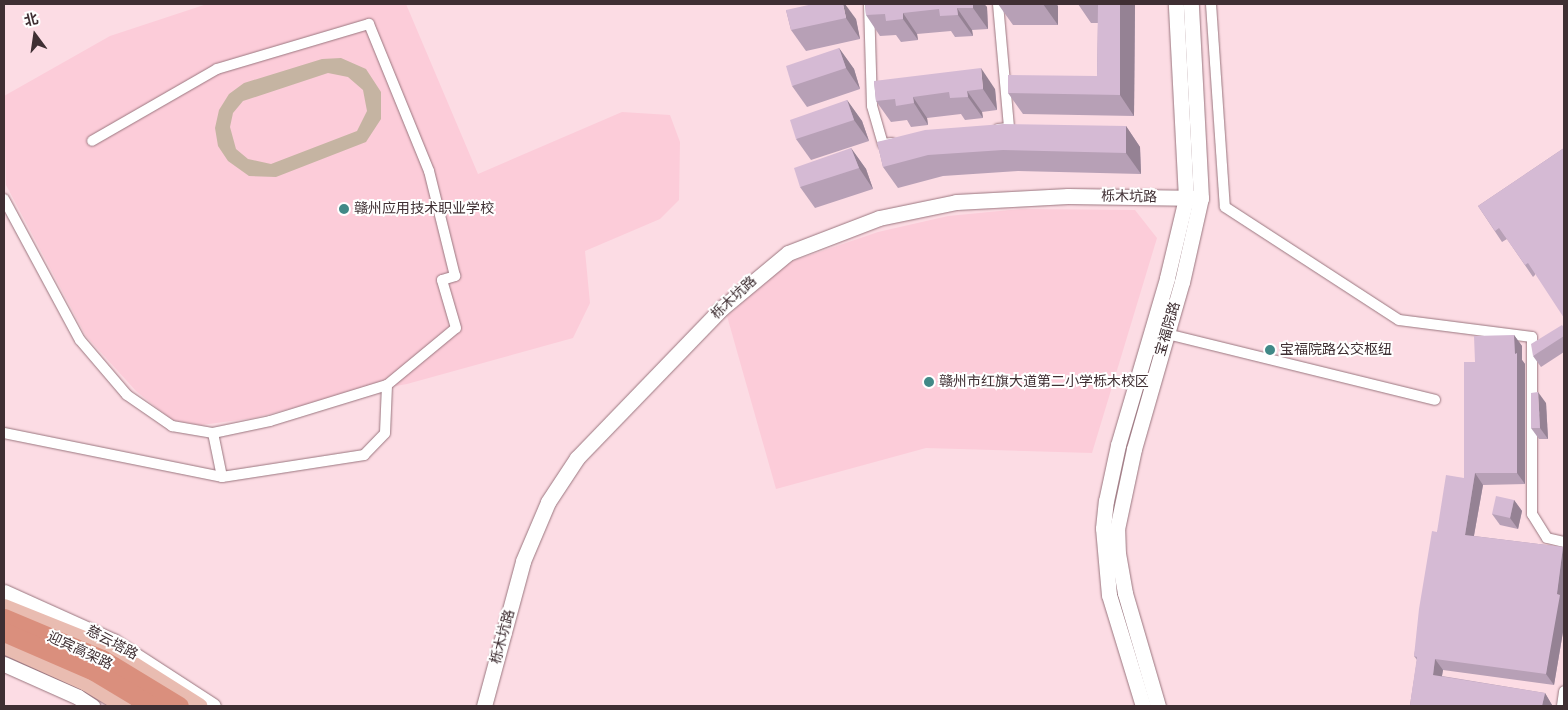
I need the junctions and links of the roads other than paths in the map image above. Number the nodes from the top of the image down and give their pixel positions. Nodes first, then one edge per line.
1 (869, 4) edge
2 (998, 4) edge
3 (1176, 4) edge
4 (1191, 4) edge
5 (1211, 4) edge
6 (989, 130) edge
7 (92, 141) dead end
8 (902, 141) edge
9 (1194, 198) junction
10 (4, 199) edge
11 (1160, 332) junction
12 (388, 385) junction
13 (1435, 400) dead end
14 (4, 433) edge
15 (212, 433) junction
16 (222, 477) junction
17 (1564, 542) edge
18 (4, 592) edge
19 (4, 607) edge
20 (4, 618) edge
21 (4, 632) edge
22 (4, 646) edge
23 (4, 664) edge
24 (1564, 691) edge
25 (92, 706) edge
26 (124, 706) edge
27 (152, 706) edge
28 (180, 706) edge
29 (199, 706) edge
30 (214, 706) edge
31 (484, 706) edge
32 (1143, 706) edge
33 (1158, 706) edge
34 (1562, 706) edge

1 - 8 street
2 - 6 street
3 - 9 main road, 宝福院路
4 - 9 main road, 宝福院路
5 - 17 street
7 - 12 street
9 - 11 main road, 宝福院路
9 - 31 main road, 栎木坑路
10 - 15 street
11 - 13 street
11 - 32 main road, 宝福院路
11 - 33 main road, 宝福院路
12 - 15 street
12 - 16 street
14 - 16 street
15 - 16 street
18 - 30 main road, 慈云塔路
19 - 29 main road, 慈云塔路
20 - 28 highway, 迎宾高架路
21 - 27 highway, 迎宾高架路
22 - 26 main road
23 - 25 main road
24 - 34 street

